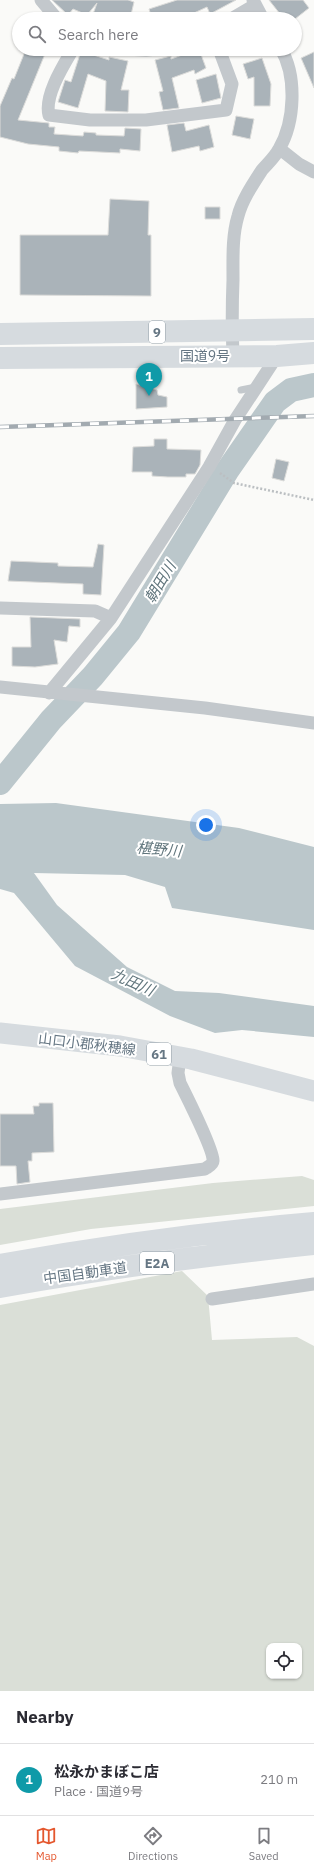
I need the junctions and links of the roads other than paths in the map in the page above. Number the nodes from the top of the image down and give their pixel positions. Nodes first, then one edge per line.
1 (41, 0) edge
2 (254, 2) edge
3 (51, 12) edge
4 (240, 12) edge
5 (260, 12) edge
6 (69, 56) edge
7 (222, 56) edge
8 (285, 56) edge
9 (280, 149) junction
10 (314, 172) edge
11 (314, 329) edge
12 (232, 330) junction
13 (0, 334) edge
14 (314, 353) edge
15 (233, 356) junction
16 (277, 356) junction
17 (0, 358) edge
18 (258, 386) junction
19 (241, 390) dead end
20 (0, 608) edge
21 (111, 618) junction
22 (0, 688) edge
23 (54, 693) junction
24 (314, 723) edge
25 (0, 1033) edge
26 (180, 1058) junction
27 (314, 1091) edge
28 (0, 1194) edge
29 (314, 1223) edge
30 (314, 1244) edge
31 (0, 1265) edge
32 (314, 1284) edge
33 (0, 1287) edge
34 (212, 1299) dead end

1 - 3 street
2 - 4 street
2 - 5 street
6 - 7 street
8 - 9 street
9 - 10 street
9 - 12 street
11 - 12 highway, 国道9号 / 9
12 - 13 highway, 国道9号 / 9
12 - 15 street
14 - 16 highway, 国道9号 / 9
15 - 16 highway, 国道9号 / 9
15 - 17 highway, 国道9号 / 9
16 - 18 street
18 - 19 lane
18 - 21 street
20 - 21 street
21 - 23 street
22 - 23 street
23 - 24 street
25 - 26 main road, 山口小郡秋穂線 / 61
26 - 27 main road, 山口小郡秋穂線 / 61
26 - 28 street
29 - 31 highway, 中国自動車道 / E2A
30 - 33 highway, 中国自動車道 / E2A
32 - 34 street

